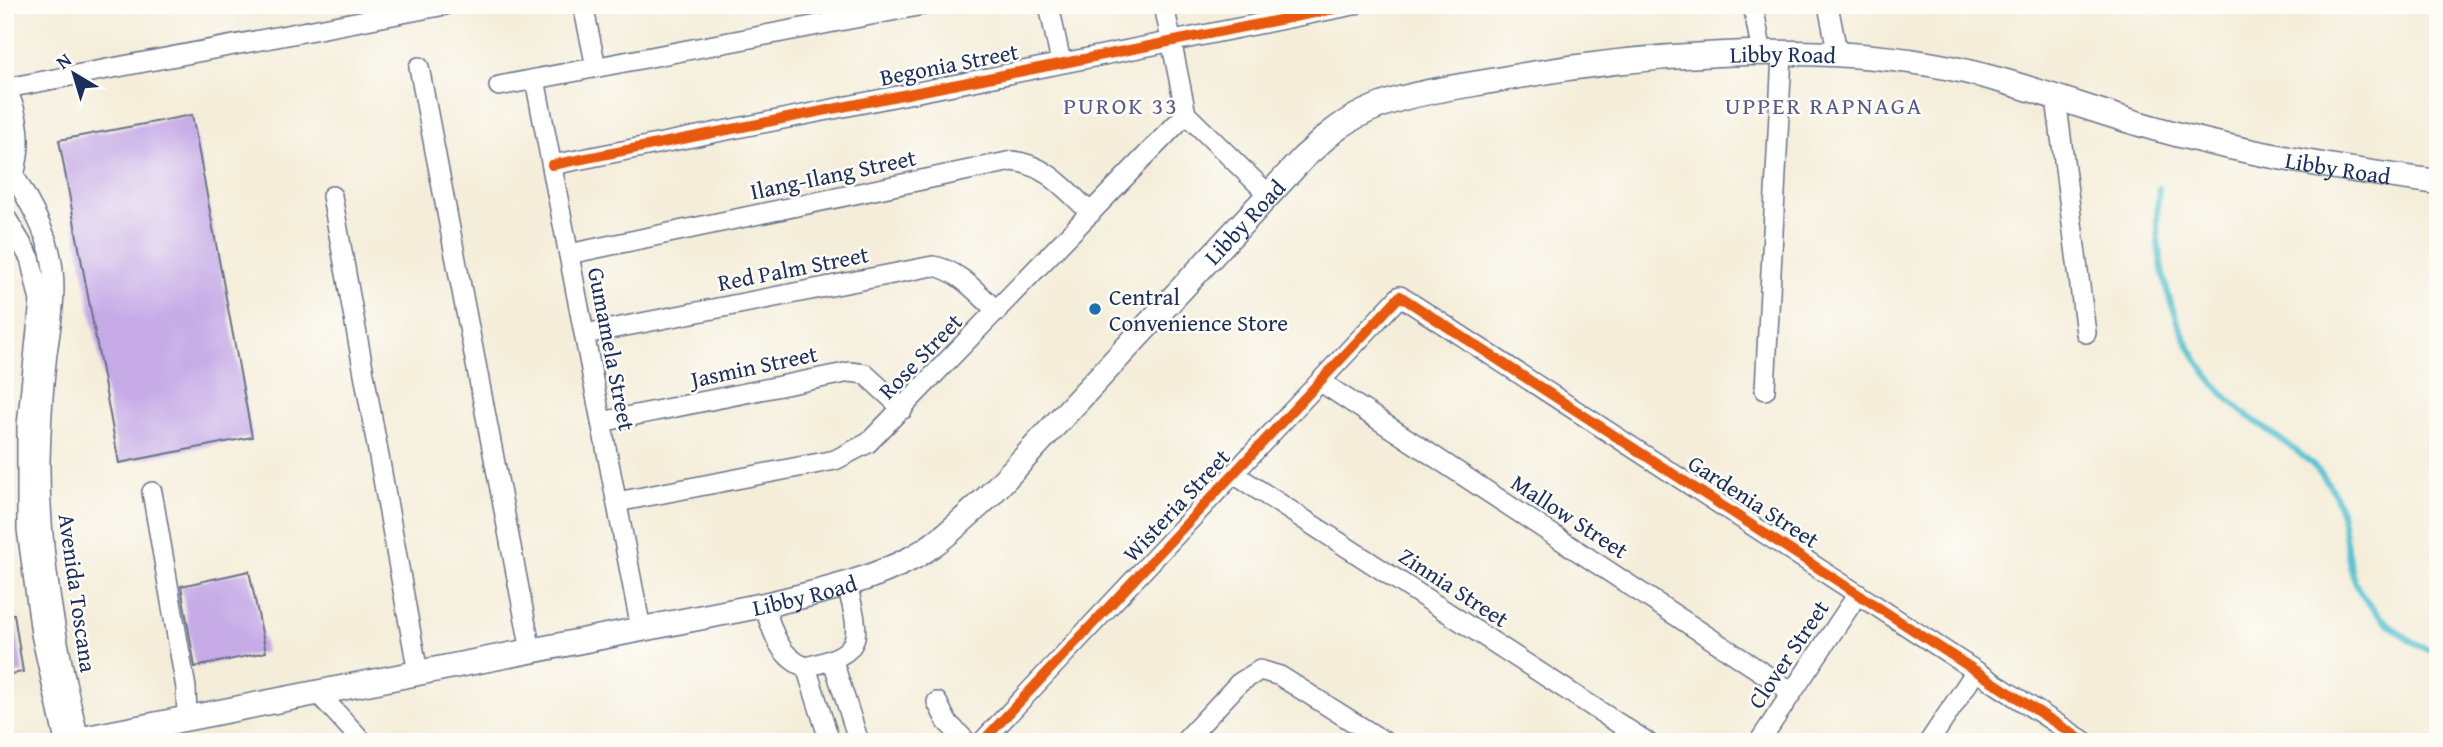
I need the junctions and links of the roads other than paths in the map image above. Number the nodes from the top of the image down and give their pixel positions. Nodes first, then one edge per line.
1 (445, 5) edge
2 (583, 5) edge
3 (923, 5) edge
4 (1049, 5) edge
5 (1164, 5) edge
6 (1354, 5) edge
7 (1753, 5) edge
8 (1828, 5) edge
9 (1275, 13) edge
10 (1171, 42) junction
11 (1772, 55) junction
12 (1838, 56) junction
13 (1061, 63) junction
14 (419, 67) dead end
15 (596, 67) junction
16 (535, 79) junction
17 (499, 86) dead end
18 (6, 87) edge
19 (2056, 98) junction
20 (1186, 114) junction
21 (552, 165) junction
22 (9, 177) edge
23 (2438, 182) edge
24 (1269, 195) junction
25 (332, 196) dead end
26 (1091, 213) junction
27 (5, 216) edge
28 (44, 236) junction
29 (24, 246) junction
30 (569, 254) junction
31 (1400, 296) joint
32 (997, 311) junction
33 (2086, 333) dead end
34 (585, 334) junction
35 (41, 353) junction
36 (1321, 382) junction
37 (1765, 390) dead end
38 (903, 409) junction
39 (601, 422) junction
40 (1234, 474) junction
41 (152, 492) dead end
42 (617, 502) junction
43 (847, 585) junction
44 (1858, 594) junction
45 (764, 605) junction
46 (641, 629) junction
47 (531, 651) junction
48 (833, 660) junction
49 (806, 667) junction
50 (1976, 671) junction
51 (418, 673) junction
52 (1792, 692) junction
53 (318, 693) junction
54 (937, 702) dead end
55 (172, 728) edge
56 (70, 741) edge
57 (363, 742) edge
58 (830, 742) edge
59 (859, 742) edge
60 (967, 742) edge
61 (982, 742) edge
62 (1184, 742) edge
63 (1385, 742) edge
64 (1647, 742) edge
65 (1759, 742) edge
66 (1929, 742) edge
67 (2085, 742) edge

1 - 18 street
2 - 15 street
3 - 15 street
4 - 13 street
5 - 10 street
6 - 9 street, Begonia Street
7 - 11 street
8 - 12 street
9 - 10 street, Begonia Street
10 - 13 street, Begonia Street
10 - 20 street
11 - 12 main road, Libby Road
11 - 24 main road, Libby Road
11 - 37 street
12 - 19 main road, Libby Road
13 - 21 street, Begonia Street
14 - 47 street
15 - 16 street
16 - 17 street
16 - 21 street, Gumamela Street
18 - 22 street, Avenida Toscana
19 - 23 main road, Libby Road
19 - 33 street
20 - 24 street
20 - 26 street, Rose Street
21 - 30 street, Gumamela Street
22 - 28 street, Avenida Toscana
24 - 43 main road, Libby Road
25 - 51 street
26 - 30 street, Ilang-Ilang Street
26 - 32 street, Rose Street
27 - 29 street, Avenida Toscana
28 - 29 street
28 - 35 street, Avenida Toscana
29 - 35 street, Avenida Toscana
30 - 34 street, Gumamela Street
31 - 36 street, Wisteria Street
31 - 44 street, Gardenia Street
32 - 34 street, Red Palm Street
32 - 38 street, Rose Street
34 - 39 street, Gumamela Street
35 - 56 street, Avenida Toscana
36 - 40 street, Wisteria Street
36 - 52 street, Mallow Street
38 - 39 street, Jasmin Street
38 - 42 street, Rose Street
39 - 42 street, Gumamela Street
40 - 61 street, Wisteria Street
40 - 64 street, Zinnia Street
41 - 55 street
42 - 46 street, Gumamela Street
43 - 45 main road, Libby Road
43 - 48 street
44 - 50 street, Gardenia Street
44 - 52 street, Clover Street
45 - 46 main road, Libby Road
45 - 49 street
46 - 47 main road, Libby Road
47 - 51 main road, Libby Road
48 - 49 street
48 - 59 street
49 - 58 street
50 - 66 street
50 - 67 street, Gardenia Street
51 - 53 main road, Libby Road
52 - 65 street, Clover Street
53 - 55 main road, Libby Road
53 - 57 street
54 - 60 street
55 - 56 main road, Libby Road
62 - 63 street

